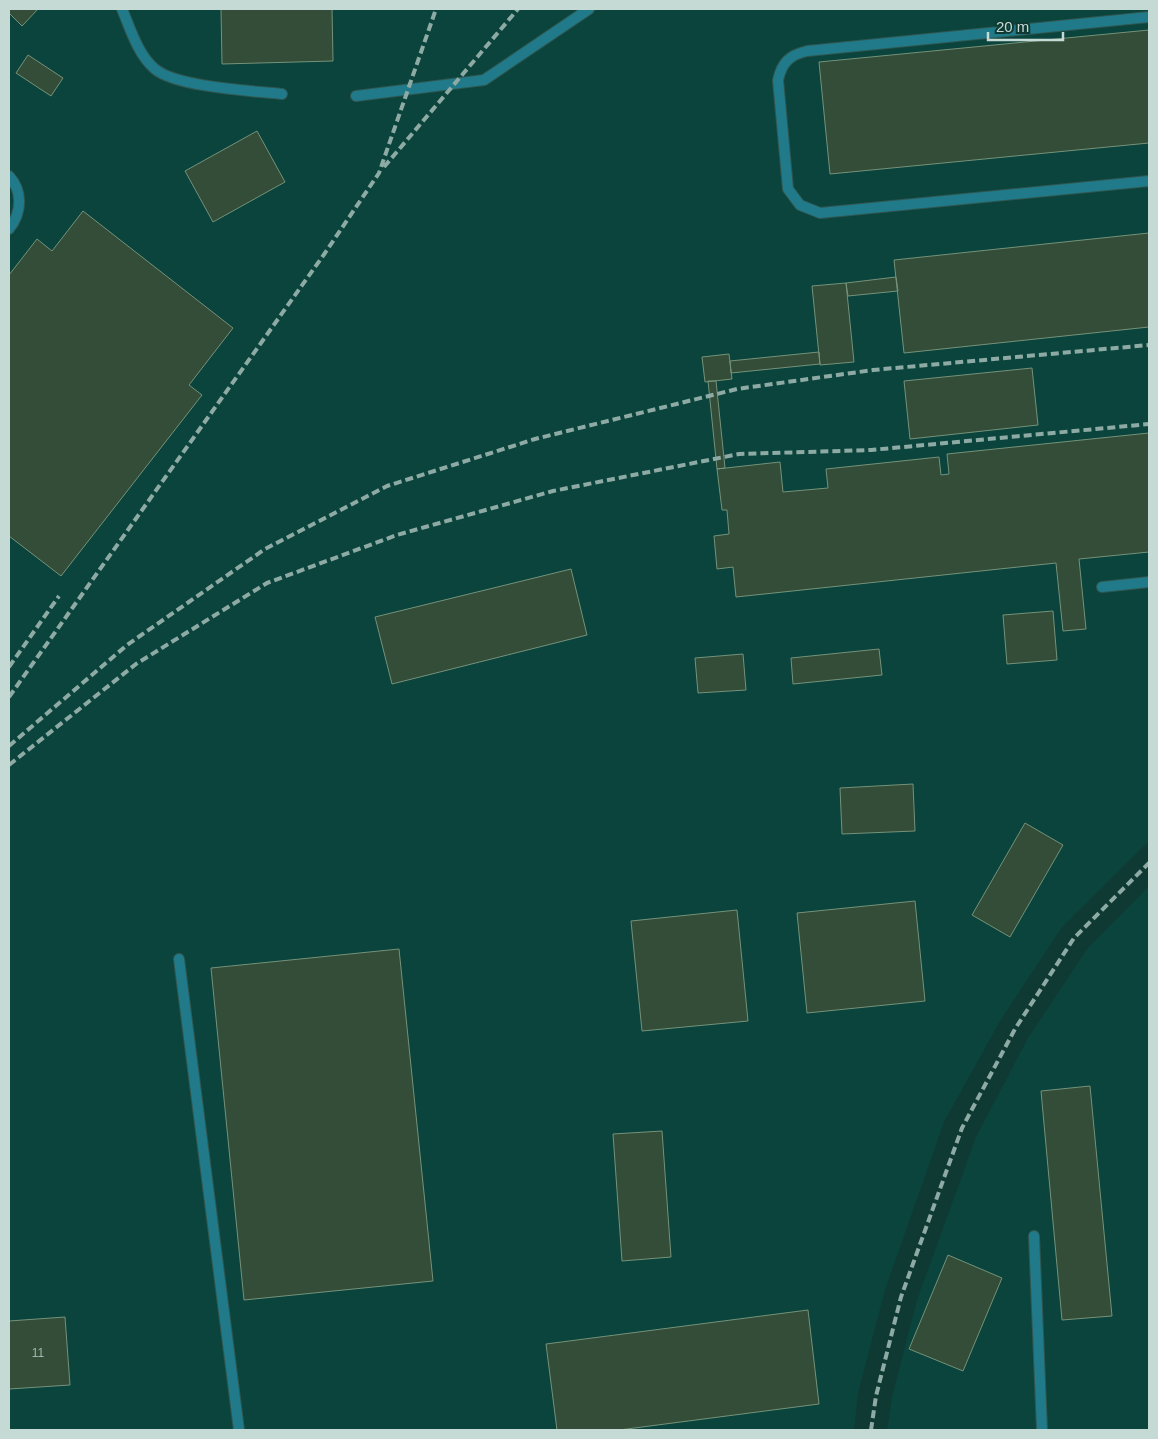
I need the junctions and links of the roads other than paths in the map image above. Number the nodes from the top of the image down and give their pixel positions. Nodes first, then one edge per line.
1 (122, 9) edge
2 (589, 9) edge
3 (1149, 18) edge
4 (282, 94) dead end
5 (356, 96) dead end
6 (9, 176) edge
7 (1149, 181) edge
8 (9, 229) edge
9 (1149, 582) edge
10 (1102, 587) dead end
11 (179, 959) dead end
12 (1034, 1236) dead end
13 (239, 1430) edge
14 (1042, 1430) edge

1 - 4 lane
2 - 5 lane
3 - 7 lane
6 - 8 lane
9 - 10 lane
11 - 13 lane
12 - 14 lane

